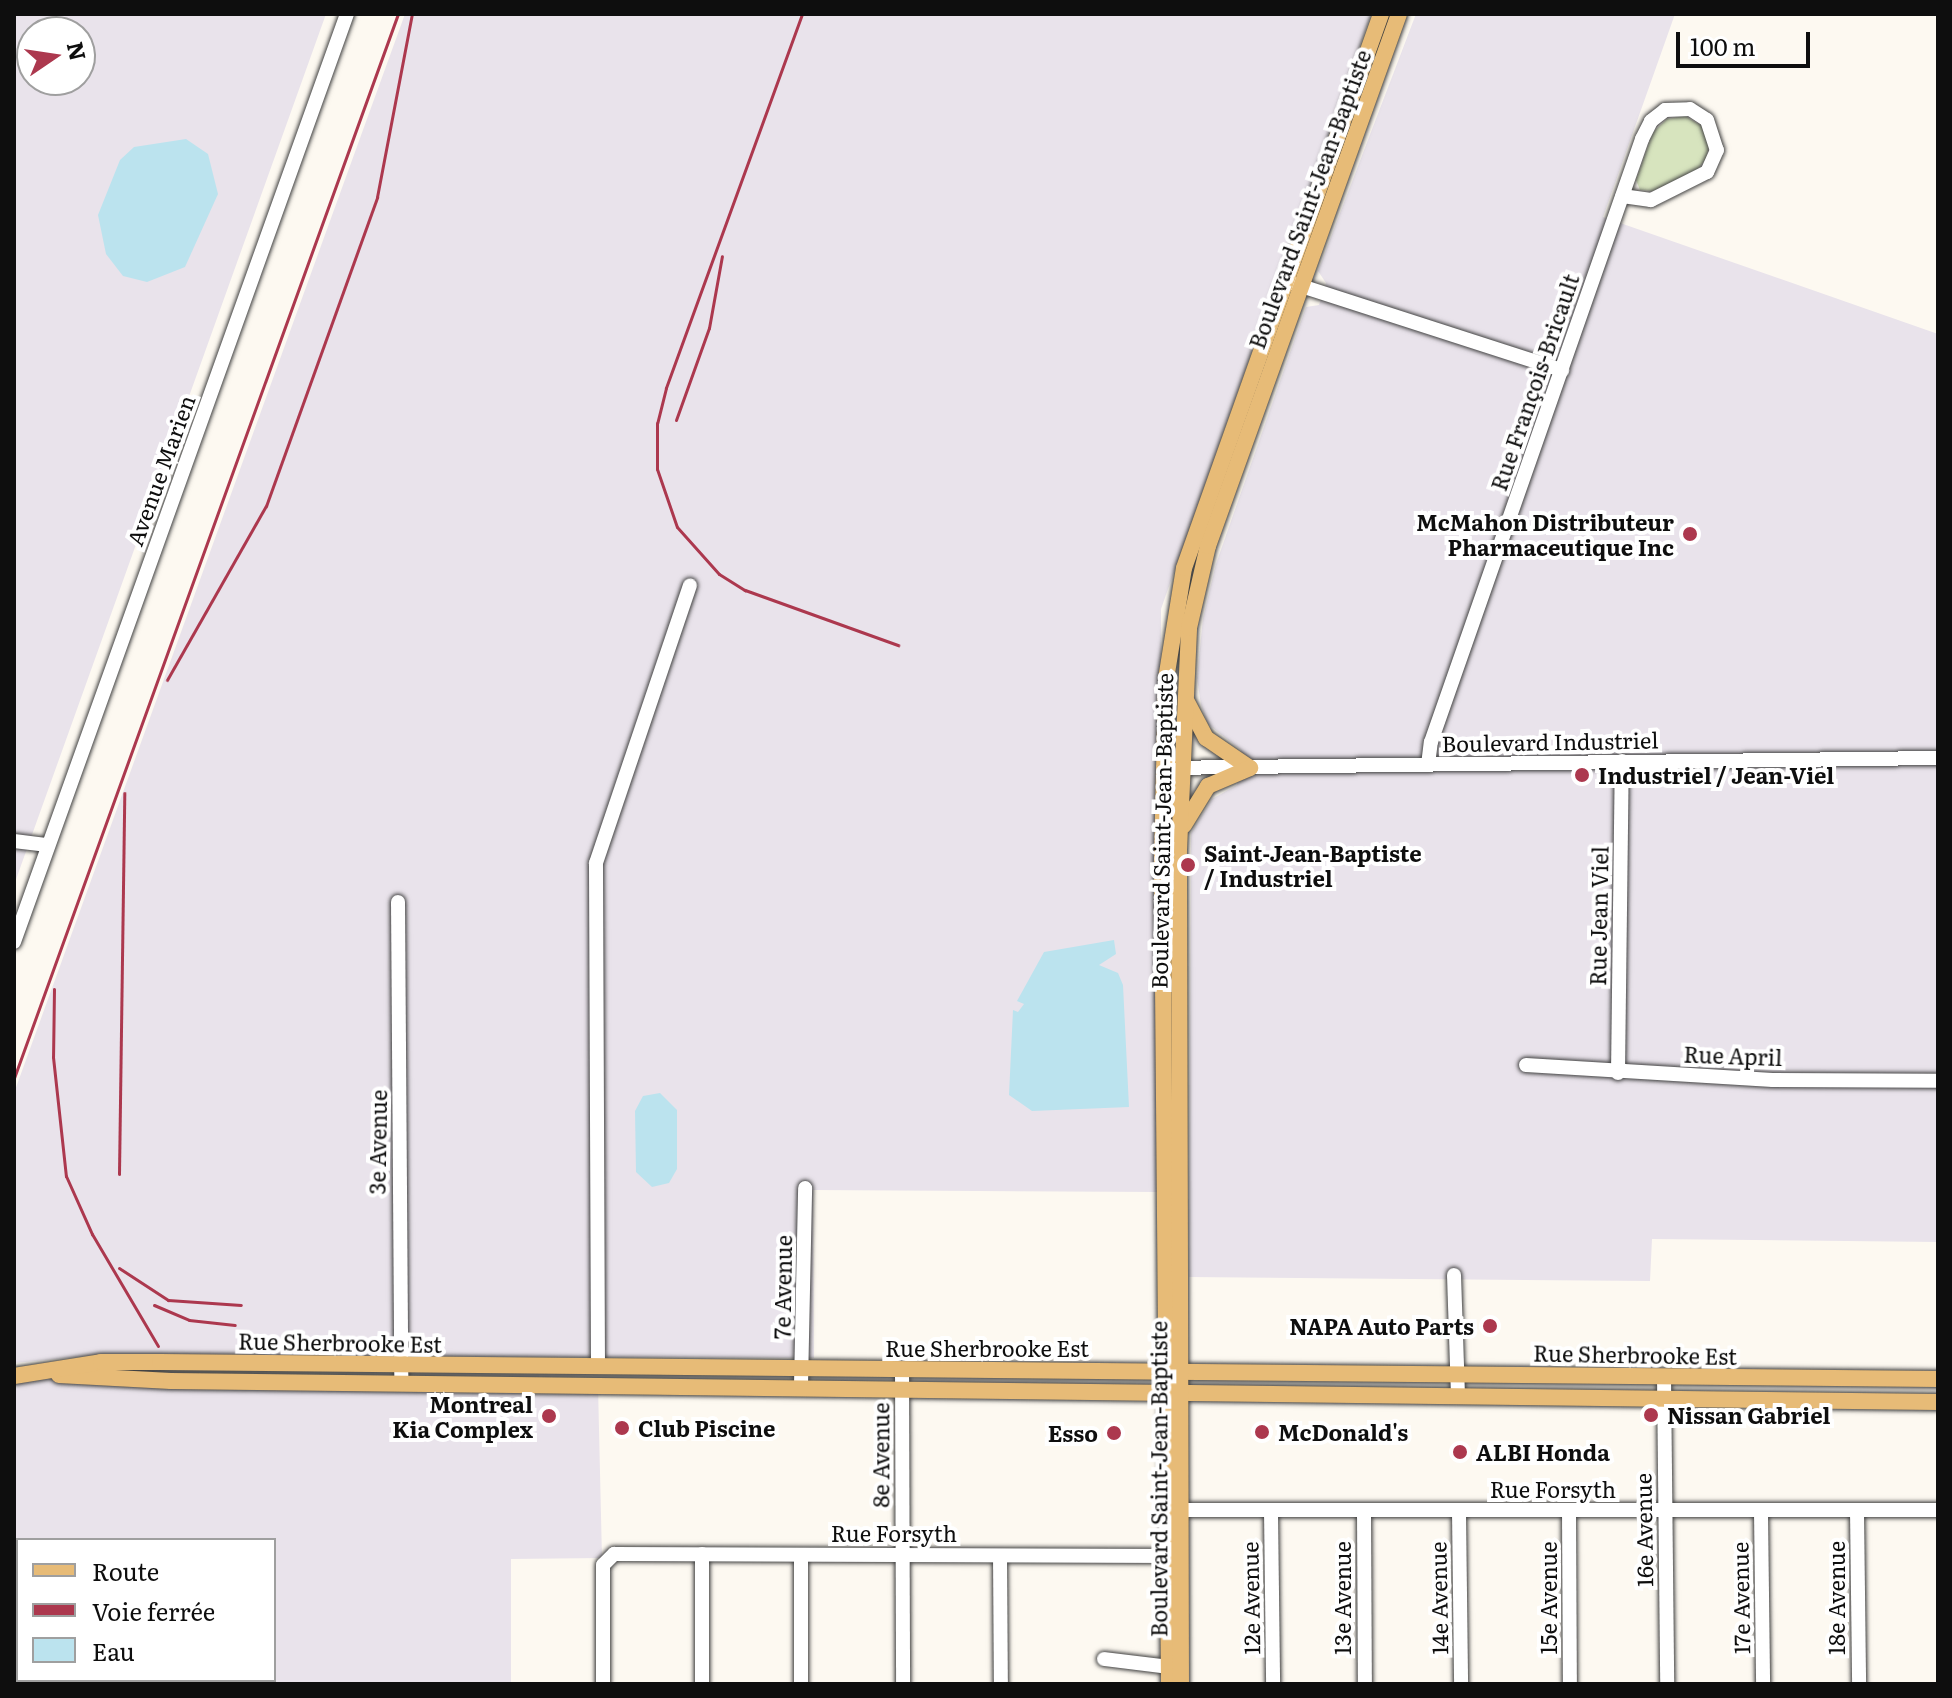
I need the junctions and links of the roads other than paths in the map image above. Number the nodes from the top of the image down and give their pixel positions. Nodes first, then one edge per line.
1 (347, 14) edge
2 (1381, 14) edge
3 (1399, 14) edge
4 (1622, 196) junction
5 (1294, 284) junction
6 (1562, 370) junction
7 (690, 585) dead end
8 (1185, 682) junction
9 (1938, 758) edge
10 (1622, 761) junction
11 (1428, 765) junction
12 (1163, 768) junction
13 (1250, 768) junction
14 (1181, 769) junction
15 (14, 841) edge
16 (48, 845) junction
17 (1179, 850) junction
18 (398, 902) dead end
19 (14, 942) edge
20 (1172, 976) junction
21 (1526, 1065) dead end
22 (1618, 1073) junction
23 (1938, 1081) edge
24 (805, 1188) dead end
25 (1454, 1275) dead end
26 (598, 1367) junction
27 (703, 1368) junction
28 (744, 1368) junction
29 (902, 1369) junction
30 (1023, 1369) junction
31 (1172, 1371) junction
32 (1354, 1373) junction
33 (401, 1374) junction
34 (1457, 1374) junction
35 (1537, 1375) junction
36 (14, 1376) edge
37 (1598, 1376) junction
38 (1664, 1376) junction
39 (802, 1377) junction
40 (1911, 1379) junction
41 (1938, 1379) edge
42 (598, 1386) junction
43 (703, 1386) junction
44 (746, 1386) junction
45 (902, 1387) junction
46 (1021, 1390) junction
47 (1354, 1392) junction
48 (1172, 1393) junction
49 (1458, 1394) junction
50 (1537, 1394) junction
51 (1597, 1396) junction
52 (1664, 1399) junction
53 (1911, 1402) junction
54 (1938, 1402) edge
55 (1174, 1510) junction
56 (1938, 1510) edge
57 (1271, 1511) junction
58 (1569, 1511) junction
59 (1665, 1511) junction
60 (1857, 1511) junction
61 (1364, 1512) junction
62 (1459, 1512) junction
63 (1761, 1512) junction
64 (702, 1554) junction
65 (801, 1555) junction
66 (903, 1556) junction
67 (1000, 1556) junction
68 (1174, 1556) junction
69 (1104, 1659) dead end
70 (1175, 1676) edge
71 (603, 1684) edge
72 (702, 1684) edge
73 (801, 1684) edge
74 (903, 1684) edge
75 (1001, 1684) edge
76 (1273, 1684) edge
77 (1365, 1684) edge
78 (1461, 1684) edge
79 (1570, 1684) edge
80 (1667, 1684) edge
81 (1763, 1684) edge
82 (1859, 1684) edge

1 - 16 street, Avenue Marien
2 - 5 main road, Boulevard Saint-Jean-Baptiste
3 - 5 main road, Boulevard Saint-Jean-Baptiste
4 - 4 street, Rue François-Bricault
4 - 6 street, Rue François-Bricault
5 - 6 street
5 - 8 main road, Boulevard Saint-Jean-Baptiste
5 - 12 main road, Boulevard Saint-Jean-Baptiste
6 - 11 street, Rue François-Bricault
7 - 26 street
8 - 13 main road
8 - 14 main road, Boulevard Saint-Jean-Baptiste
9 - 10 street, Boulevard Industriel
10 - 11 street, Boulevard Industriel
10 - 22 street, Rue Jean Viel
11 - 13 street, Boulevard Industriel
12 - 14 street, Boulevard Industriel
12 - 20 main road, Boulevard Saint-Jean-Baptiste
13 - 14 street, Boulevard Industriel
13 - 17 main road
14 - 17 main road, Boulevard Saint-Jean-Baptiste
15 - 16 street
16 - 19 street, Avenue Marien
17 - 20 main road, Boulevard Saint-Jean-Baptiste
18 - 33 street, 3e Avenue
20 - 31 main road, Boulevard Saint-Jean-Baptiste
21 - 22 street, Rue April
22 - 23 street, Rue April
24 - 39 street, 7e Avenue
25 - 34 street
26 - 27 main road, Rue Sherbrooke Est
26 - 33 main road, Rue Sherbrooke Est
26 - 42 main road
27 - 28 main road, Rue Sherbrooke Est
27 - 43 main road
28 - 39 main road, Rue Sherbrooke Est
28 - 44 main road
29 - 30 main road, Rue Sherbrooke Est
29 - 39 main road, Rue Sherbrooke Est
29 - 45 street, 8e Avenue
30 - 31 main road, Rue Sherbrooke Est
30 - 46 main road
31 - 32 main road, Rue Sherbrooke Est
31 - 48 main road, Boulevard Saint-Jean-Baptiste
32 - 34 main road, Rue Sherbrooke Est
32 - 47 main road
33 - 36 main road, Rue Sherbrooke Est
33 - 42 main road, Rue Sherbrooke Est
34 - 35 main road, Rue Sherbrooke Est
34 - 49 street
35 - 37 main road, Rue Sherbrooke Est
35 - 50 main road
37 - 38 main road, Rue Sherbrooke Est
37 - 51 main road
38 - 40 main road, Rue Sherbrooke Est
38 - 52 street, 16e Avenue
39 - 44 main road, Rue Sherbrooke Est
39 - 45 main road, Rue Sherbrooke Est
40 - 41 main road, Rue Sherbrooke Est
40 - 53 main road
42 - 43 main road, Rue Sherbrooke Est
43 - 44 main road, Rue Sherbrooke Est
45 - 46 main road, Rue Sherbrooke Est
45 - 66 street, 8e Avenue
46 - 48 main road, Rue Sherbrooke Est
47 - 48 main road, Rue Sherbrooke Est
47 - 49 main road, Rue Sherbrooke Est
48 - 55 main road, Boulevard Saint-Jean-Baptiste
49 - 50 main road, Rue Sherbrooke Est
50 - 51 main road, Rue Sherbrooke Est
51 - 52 main road, Rue Sherbrooke Est
52 - 53 main road, Rue Sherbrooke Est
52 - 59 street, 16e Avenue
53 - 54 main road, Rue Sherbrooke Est
55 - 57 street, Rue Forsyth
55 - 68 main road, Boulevard Saint-Jean-Baptiste
56 - 60 street, Rue Forsyth
57 - 61 street, Rue Forsyth
57 - 76 street, 12e Avenue
58 - 59 street, Rue Forsyth
58 - 62 street, Rue Forsyth
58 - 79 street, 15e Avenue
59 - 63 street, Rue Forsyth
59 - 80 street, 16e Avenue
60 - 63 street, Rue Forsyth
60 - 82 street, 18e Avenue
61 - 62 street, Rue Forsyth
61 - 77 street, 13e Avenue
62 - 78 street, 14e Avenue
63 - 81 street, 17e Avenue
64 - 65 street, Rue Forsyth
64 - 71 street, Rue Forsyth
64 - 72 street
65 - 66 street, Rue Forsyth
65 - 73 street
66 - 67 street, Rue Forsyth
66 - 74 street, 8e Avenue
67 - 68 street, Rue Forsyth
67 - 75 street
68 - 70 main road, Boulevard Saint-Jean-Baptiste
69 - 70 street

